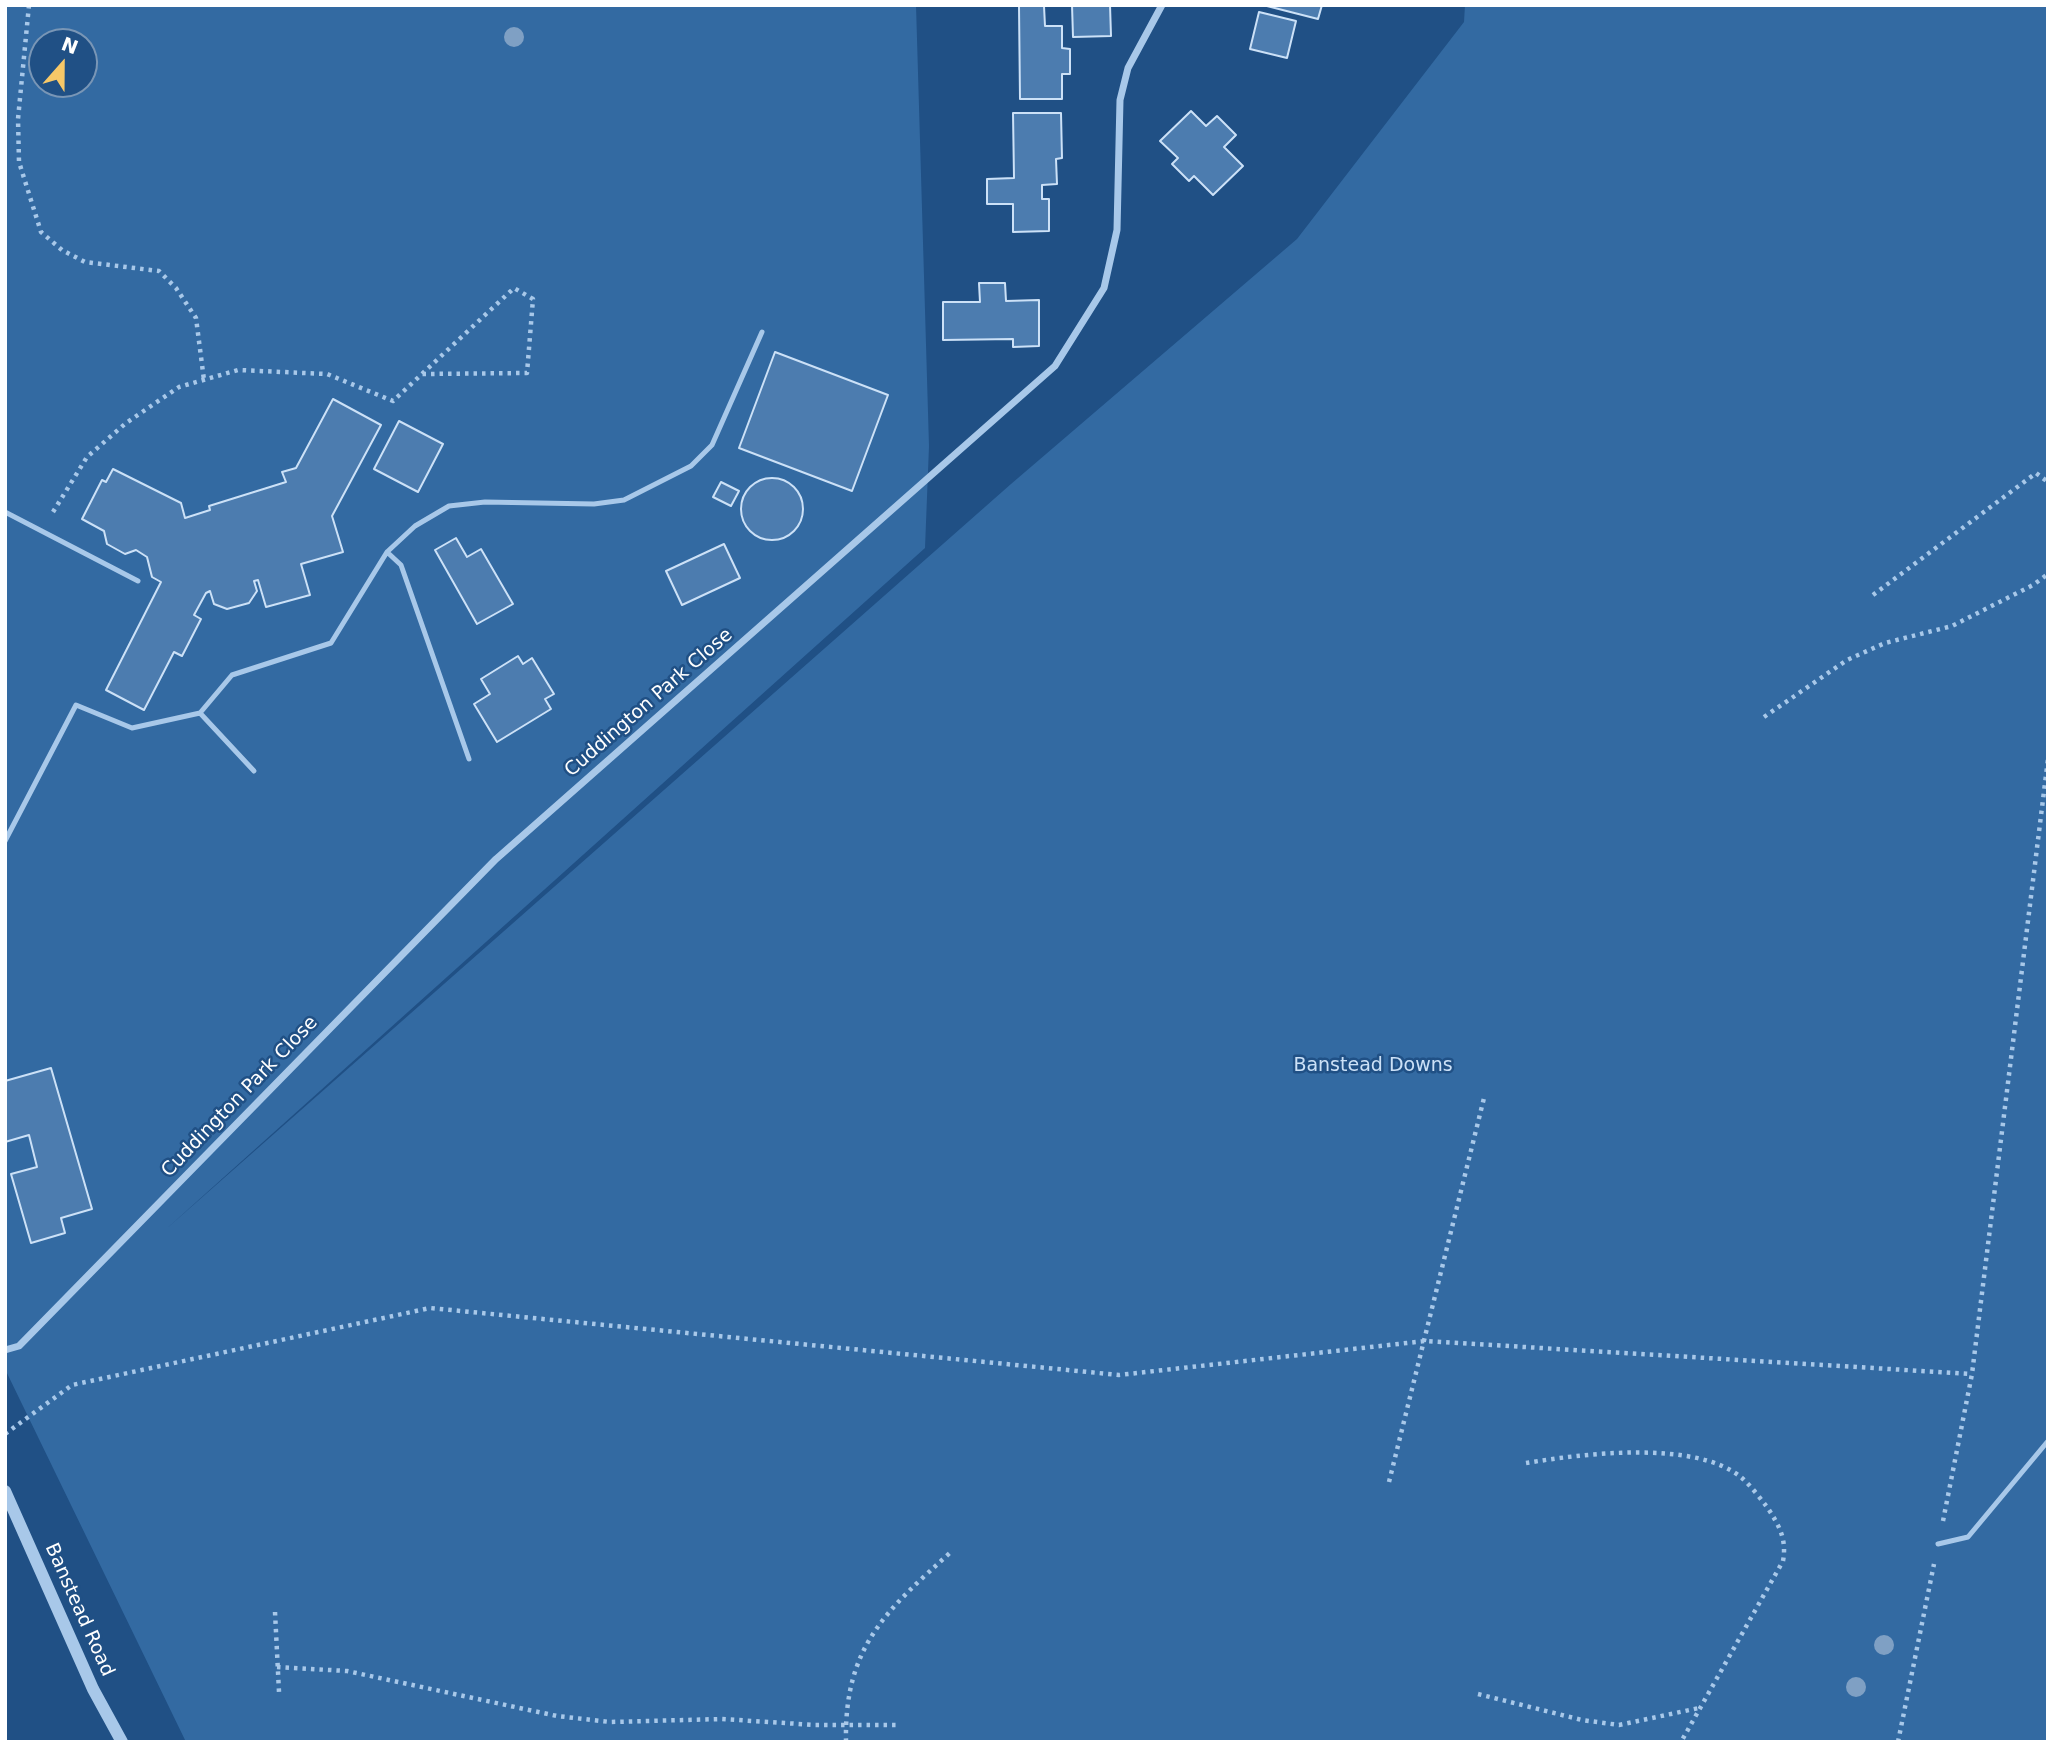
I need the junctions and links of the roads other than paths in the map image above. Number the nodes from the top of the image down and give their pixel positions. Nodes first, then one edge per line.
1 (1162, 5) edge
2 (762, 332) dead end
3 (5, 512) edge
4 (387, 552) junction
5 (138, 581) dead end
6 (200, 713) junction
7 (468, 759) dead end
8 (254, 771) dead end
9 (5, 841) edge
10 (5, 1350) edge
11 (2048, 1441) edge
12 (5, 1491) edge
13 (1938, 1544) dead end
14 (122, 1742) edge

1 - 10 street, Cuddington Park Close
2 - 4 lane
3 - 5 lane
4 - 6 lane
4 - 7 lane
6 - 8 lane
6 - 9 lane
11 - 13 lane
12 - 14 street, Banstead Road

